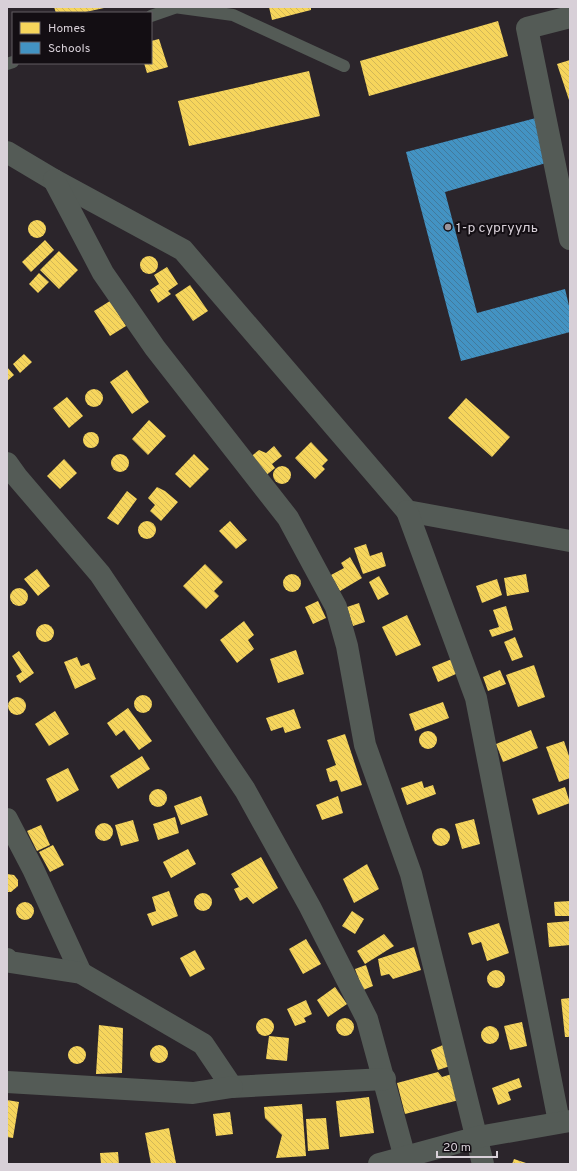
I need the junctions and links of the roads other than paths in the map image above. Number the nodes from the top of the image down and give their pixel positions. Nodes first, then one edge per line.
1 (174, 7) edge
2 (152, 16) edge
3 (570, 17) edge
4 (344, 66) dead end
5 (7, 152) edge
6 (54, 180) junction
7 (570, 238) edge
8 (7, 463) edge
9 (407, 512) junction
10 (570, 541) edge
11 (7, 819) edge
12 (7, 959) edge
13 (80, 972) junction
14 (384, 1079) junction
15 (7, 1082) edge
16 (232, 1087) junction
17 (564, 1122) edge
18 (478, 1136) junction
19 (405, 1158) junction
20 (379, 1164) edge
21 (483, 1164) edge

1 - 2 lane
1 - 4 lane
3 - 7 street
5 - 6 street
6 - 9 street
6 - 18 street
8 - 14 street
9 - 10 street
9 - 17 street
11 - 13 street
12 - 13 street
13 - 16 street
14 - 16 street
14 - 19 street
15 - 16 street
17 - 18 street
18 - 19 street
18 - 21 street
19 - 20 street

